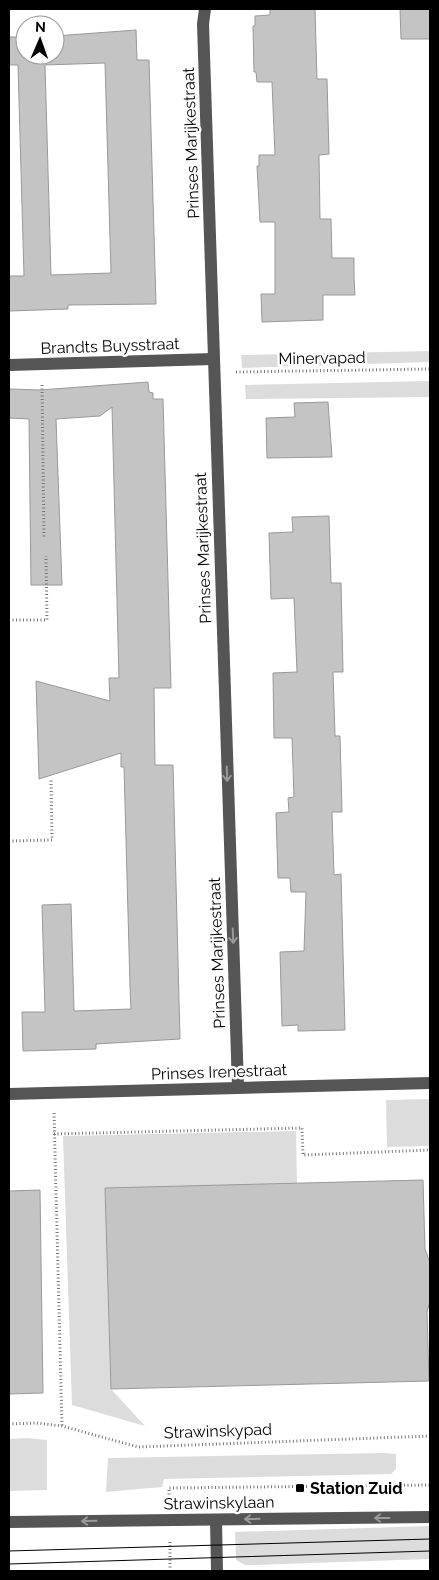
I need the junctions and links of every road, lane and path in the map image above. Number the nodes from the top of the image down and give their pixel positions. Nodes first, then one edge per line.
1 (205, 9) edge
2 (213, 359) junction
3 (9, 365) edge
4 (42, 365) junction
5 (430, 370) edge
6 (214, 372) junction
7 (44, 537) dead end
8 (46, 556) dead end
9 (9, 620) edge
10 (51, 780) dead end
11 (9, 842) edge
12 (430, 1083) edge
13 (238, 1087) junction
14 (53, 1093) junction
15 (9, 1094) edge
16 (54, 1134) junction
17 (430, 1150) edge
18 (9, 1424) edge
19 (62, 1426) junction
20 (430, 1436) edge
21 (430, 1485) edge
22 (169, 1488) dead end
23 (430, 1517) edge
24 (216, 1520) junction
25 (9, 1522) edge
26 (217, 1571) edge

1 - 2 street, Prinses Marijkestraat
2 - 4 street, Brandts Buysstraat
2 - 6 street, Prinses Marijkestraat
3 - 4 street, Brandts Buysstraat
4 - 7 path
5 - 6 path, Minervapad
6 -> 13 street, Prinses Marijkestraat
8 - 9 path
10 - 11 path
12 - 13 street, Prinses Irenestraat
13 - 14 street, Prinses Irenestraat
14 - 15 street, Prinses Irenestraat
14 - 16 path
16 - 17 path
16 - 19 path
18 - 19 path, Strawinskypad
19 - 20 path, Strawinskypad
21 - 22 path
23 -> 24 street, Strawinskylaan
24 -> 25 street, Strawinskylaan
24 - 26 street

